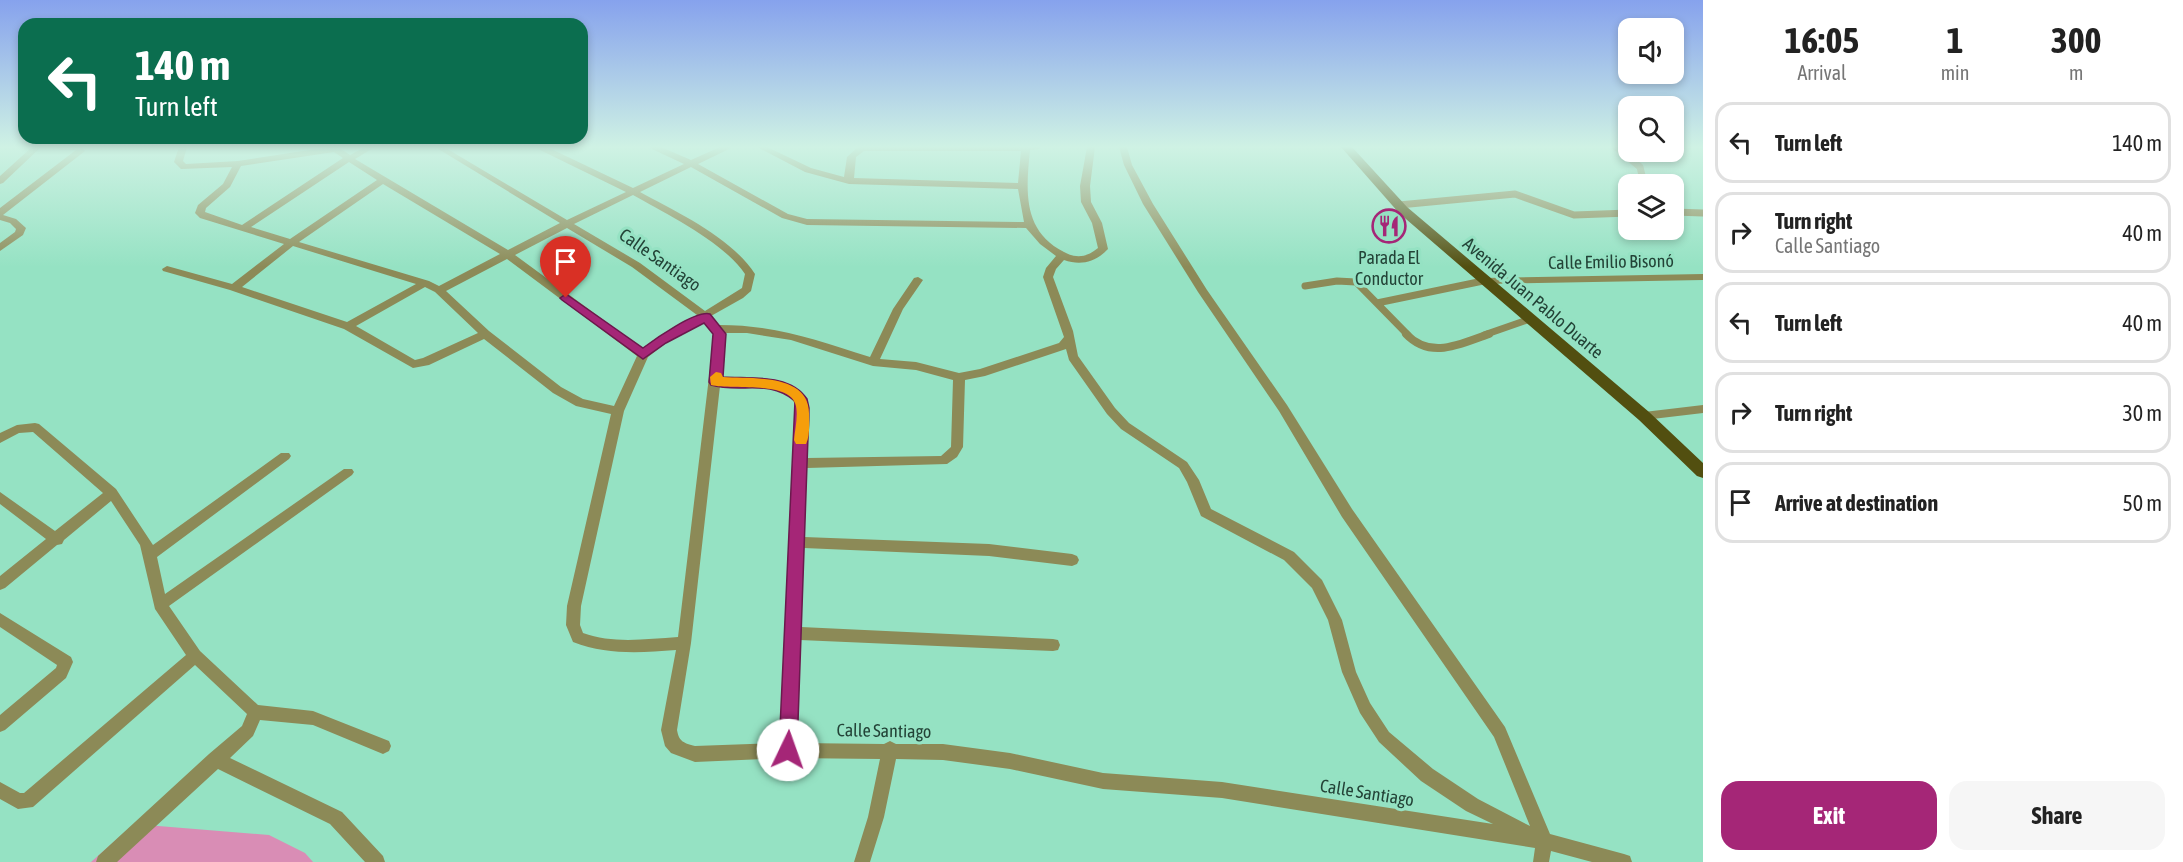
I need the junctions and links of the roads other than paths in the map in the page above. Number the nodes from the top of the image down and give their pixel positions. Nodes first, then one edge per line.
1 (35, 187) edge
2 (224, 187) edge
3 (306, 187) edge
4 (372, 187) edge
5 (398, 187) edge
6 (507, 187) edge
7 (627, 187) edge
8 (643, 187) edge
9 (734, 187) edge
10 (1022, 187) edge
11 (1085, 187) edge
12 (1139, 187) edge
13 (1383, 187) edge
14 (635, 191) junction
15 (1399, 205) junction
16 (1684, 212) edge
17 (1618, 213) edge
18 (1703, 213) edge
19 (0, 215) edge
20 (568, 223) junction
21 (1029, 225) junction
22 (244, 228) junction
23 (292, 242) junction
24 (0, 248) edge
25 (509, 255) junction
26 (1062, 256) junction
27 (167, 269) dead end
28 (1703, 277) edge
29 (918, 280) dead end
30 (1483, 281) junction
31 (425, 284) junction
32 (1305, 286) dead end
33 (234, 288) junction
34 (439, 291) junction
35 (1377, 303) junction
36 (706, 316) junction
37 (1530, 320) junction
38 (348, 326) junction
39 (717, 329) junction
40 (485, 334) junction
41 (1069, 338) junction
42 (643, 355) junction
43 (873, 362) junction
44 (959, 377) junction
45 (716, 382) junction
46 (1703, 408) edge
47 (618, 411) junction
48 (1644, 416) junction
49 (4, 435) edge
50 (285, 456) dead end
51 (800, 464) junction
52 (348, 472) dead end
53 (1703, 472) edge
54 (112, 493) junction
55 (0, 497) edge
56 (57, 540) junction
57 (797, 542) junction
58 (150, 555) junction
59 (1072, 560) dead end
60 (0, 584) edge
61 (160, 605) junction
62 (0, 619) edge
63 (793, 633) junction
64 (684, 643) junction
65 (1053, 645) dead end
66 (195, 656) junction
67 (255, 712) junction
68 (0, 725) edge
69 (383, 746) dead end
70 (890, 749) junction
71 (788, 750) junction
72 (215, 759) junction
73 (0, 790) edge
74 (1545, 841) junction
75 (104, 862) edge
76 (377, 862) edge
77 (862, 862) edge
78 (1541, 862) edge
79 (1624, 862) edge

1 - 19 street
2 - 22 street
3 - 22 street
4 - 23 street
5 - 25 street
6 - 20 street, Calle Santiago
7 - 14 street
8 - 14 street
9 - 21 street
10 - 21 street
11 - 26 street
12 - 74 street
13 - 15 main road, Avenida Juan Pablo Duarte
14 - 20 street
14 - 36 street
15 - 17 lane
15 - 30 main road, Avenida Juan Pablo Duarte
16 - 18 lane
19 - 24 street
20 - 25 street
20 - 36 street, Calle Santiago
21 - 26 street
22 - 23 street
23 - 31 street
23 - 33 street
25 - 34 street
25 - 42 street
26 - 41 street
27 - 33 street
28 - 30 street, Calle Emilio Bisonó
29 - 43 street
30 - 35 lane
30 - 37 main road, Avenida Juan Pablo Duarte
31 - 34 street
31 - 38 street
32 - 35 lane
33 - 38 street
34 - 40 street
35 - 37 lane
36 - 39 street, Calle Santiago
36 - 42 street
37 - 48 main road, Avenida Juan Pablo Duarte
38 - 40 street
39 - 43 street
39 - 45 street, Calle Santiago
40 - 47 street
41 - 44 street
41 - 74 street
42 - 47 street
43 - 44 street
44 - 51 street
45 - 51 street
45 - 64 street, Calle Santiago
46 - 48 street
47 - 64 street
48 - 53 main road, Avenida Juan Pablo Duarte
49 - 54 street
50 - 58 street
51 - 57 street
52 - 61 street
54 - 56 street
54 - 58 street
55 - 56 street
56 - 60 street
57 - 59 street
57 - 63 street
58 - 61 street
61 - 66 street
62 - 68 street
63 - 65 street
63 - 71 street
64 - 71 street, Calle Santiago
66 - 67 street
66 - 73 street
67 - 69 street
67 - 72 street
70 - 71 street, Calle Santiago
70 - 74 street, Calle Santiago
70 - 77 street
72 - 75 street
72 - 76 street
74 - 78 street
74 - 79 street, Calle Santiago

